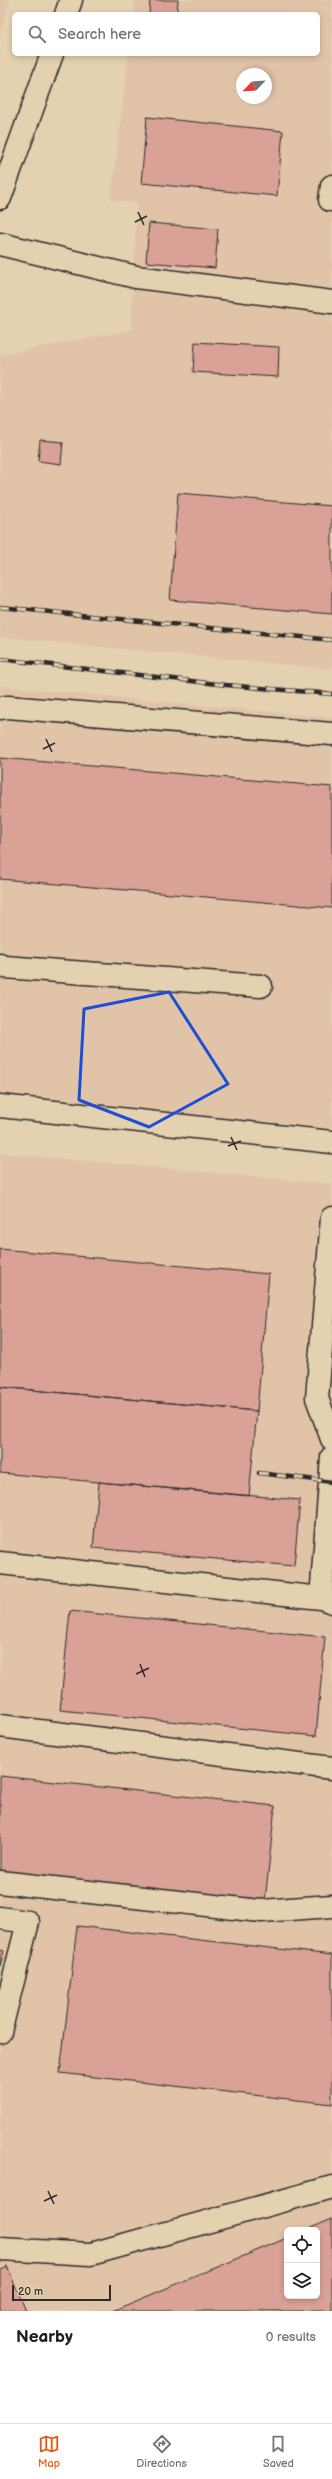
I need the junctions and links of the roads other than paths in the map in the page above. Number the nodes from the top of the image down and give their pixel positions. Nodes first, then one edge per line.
1 (71, 0) edge
2 (67, 12) edge
3 (51, 56) edge
4 (0, 198) edge
5 (0, 244) edge
6 (332, 302) edge
7 (0, 708) edge
8 (332, 734) edge
9 (0, 965) edge
10 (261, 986) dead end
11 (0, 1106) edge
12 (332, 1142) edge
13 (332, 1218) edge
14 (332, 1439) edge
15 (332, 1457) edge
16 (0, 1563) edge
17 (326, 1600) edge
18 (0, 1726) edge
19 (332, 1768) edge
20 (0, 1882) edge
21 (332, 1906) edge
22 (0, 1918) edge
23 (0, 2032) edge
24 (332, 2187) edge
25 (0, 2249) edge

1 - 2 lane
3 - 4 lane
5 - 6 lane
7 - 8 lane
9 - 10 lane
11 - 12 lane
13 - 14 lane
15 - 17 lane
16 - 17 lane
18 - 19 lane
20 - 21 lane
22 - 23 lane
24 - 25 lane

